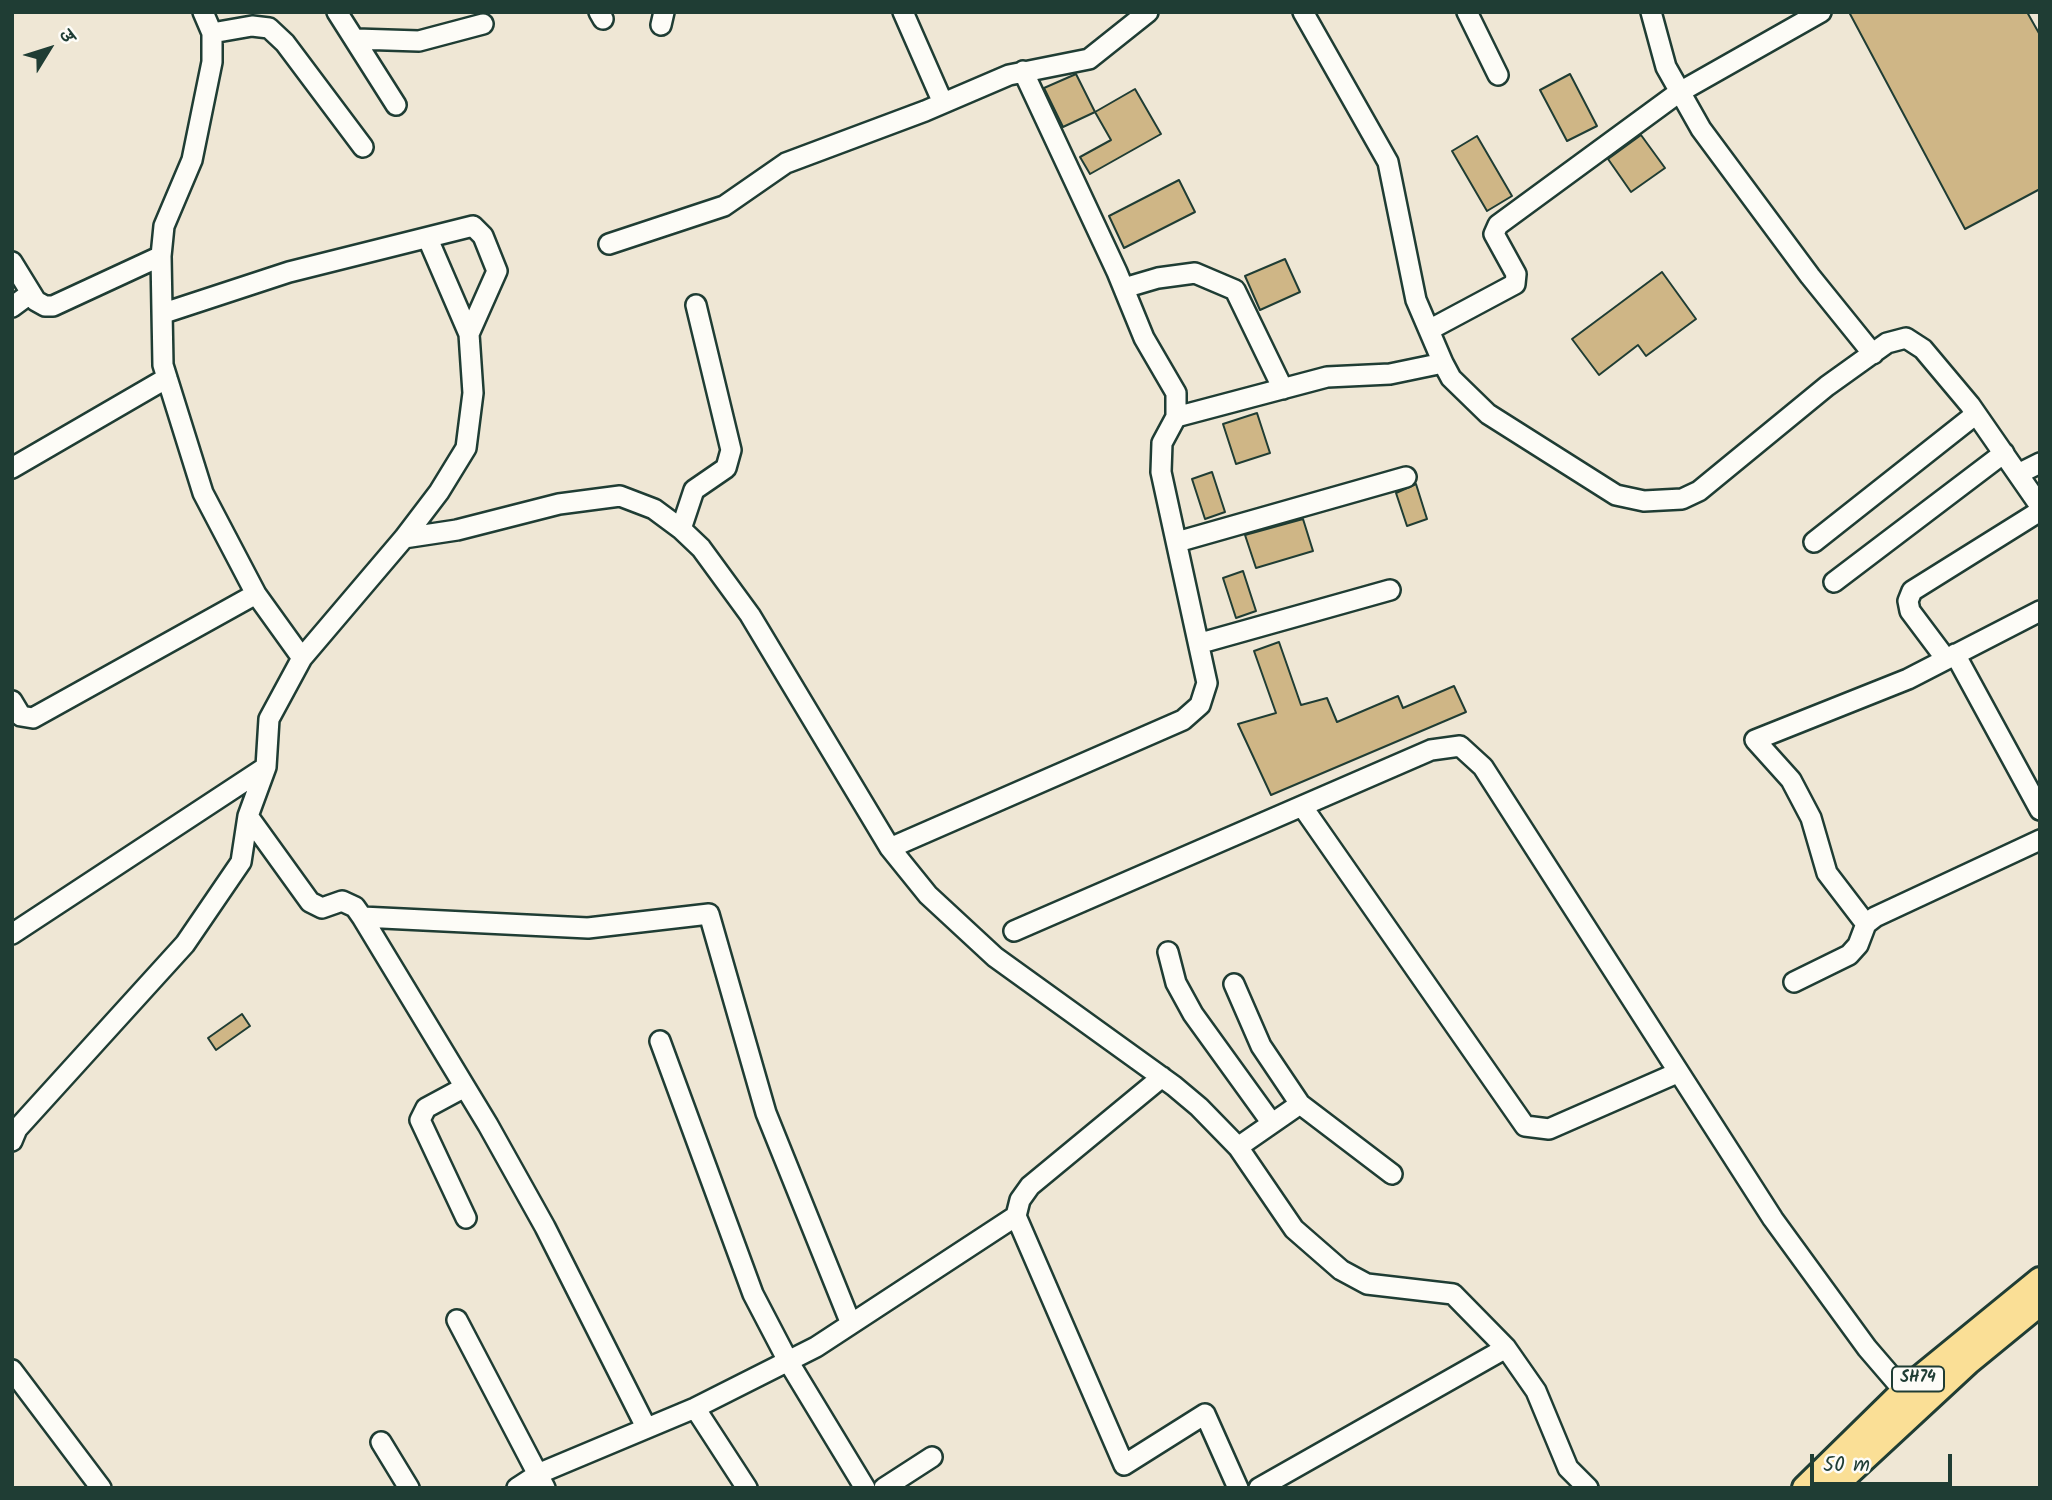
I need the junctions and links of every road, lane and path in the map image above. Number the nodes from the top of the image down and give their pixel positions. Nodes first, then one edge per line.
1 (203, 12) edge
2 (337, 12) edge
3 (903, 12) edge
4 (1148, 12) edge
5 (1303, 12) edge
6 (1467, 12) edge
7 (1651, 12) edge
8 (1821, 12) edge
9 (483, 24) dead end
10 (212, 33) junction
11 (356, 39) junction
12 (1023, 71) junction
13 (1498, 75) dead end
14 (1678, 93) junction
15 (943, 103) junction
16 (396, 105) dead end
17 (363, 147) dead end
18 (428, 239) junction
19 (609, 244) dead end
20 (160, 256) junction
21 (12, 262) edge
22 (1124, 288) junction
23 (31, 293) junction
24 (696, 305) dead end
25 (12, 307) edge
26 (164, 313) junction
27 (1429, 330) junction
28 (469, 334) junction
29 (1873, 355) junction
30 (1443, 363) junction
31 (167, 378) junction
32 (1283, 389) junction
33 (1976, 414) junction
34 (1175, 417) junction
35 (2004, 453) junction
36 (2040, 463) edge
37 (12, 468) edge
38 (2018, 474) junction
39 (1406, 477) dead end
40 (2040, 509) edge
41 (681, 529) junction
42 (404, 538) junction
43 (1177, 542) junction
44 (1814, 542) dead end
45 (1834, 582) dead end
46 (1391, 590) dead end
47 (256, 594) junction
48 (2040, 611) edge
49 (1200, 643) junction
50 (1951, 657) junction
51 (302, 658) junction
52 (12, 701) edge
53 (266, 767) junction
54 (1302, 806) junction
55 (2040, 810) edge
56 (248, 816) junction
57 (2040, 840) edge
58 (890, 848) junction
59 (362, 917) junction
60 (1866, 924) junction
61 (1014, 931) dead end
62 (12, 934) edge
63 (1168, 952) dead end
64 (1794, 982) dead end
65 (1234, 984) dead end
66 (660, 1041) dead end
67 (1677, 1073) junction
68 (1162, 1077) junction
69 (465, 1087) junction
70 (1300, 1104) junction
71 (1271, 1122) junction
72 (12, 1140) edge
73 (1238, 1147) junction
74 (1392, 1174) dead end
75 (1016, 1216) junction
76 (466, 1219) dead end
77 (2040, 1280) edge
78 (2040, 1303) edge
79 (457, 1320) dead end
80 (851, 1324) junction
81 (1506, 1348) junction
82 (788, 1361) junction
83 (12, 1370) edge
84 (1904, 1391) junction
85 (695, 1408) junction
86 (646, 1427) junction
87 (381, 1442) dead end
88 (932, 1457) dead end
89 (542, 1480) edge
90 (101, 1488) edge
91 (409, 1488) edge
92 (517, 1488) edge
93 (747, 1488) edge
94 (865, 1488) edge
95 (884, 1488) edge
96 (1238, 1488) edge
97 (1259, 1488) edge
98 (1588, 1488) edge
99 (1805, 1488) edge
100 (1832, 1488) edge

1 - 10 street
2 - 11 street
3 - 15 street
4 - 12 street
5 - 27 street
6 - 13 street
7 - 14 street
8 - 14 street
9 - 11 street
10 - 17 street
10 - 20 street
11 - 16 street
12 - 15 street
12 - 22 street
14 - 27 street
14 - 29 street
15 - 19 street
18 - 26 street
18 - 28 street
18 - 28 street
20 - 23 street
20 - 26 street
21 - 23 street
22 - 32 street
22 - 34 street
23 - 25 street
24 - 41 street
26 - 31 street
27 - 30 street
28 - 42 street
29 - 30 street
29 - 33 street
30 - 32 street
31 - 37 street
31 - 47 street
32 - 34 street
33 - 35 street
33 - 44 street
34 - 43 street
35 - 38 street
35 - 45 street
36 - 38 street
38 - 40 street
39 - 43 street
40 - 50 street
41 - 42 street
41 - 58 street
42 - 51 street
43 - 49 street
46 - 49 street
47 - 51 street
47 - 52 street
48 - 50 street
49 - 58 street
50 - 55 street
50 - 60 street
51 - 53 street
53 - 56 street
53 - 62 street
54 - 61 street
54 - 67 street
54 - 67 street
56 - 59 street
56 - 72 street
57 - 60 street
58 - 68 street
59 - 69 street
59 - 80 street
60 - 64 street
63 - 71 street
65 - 70 street
66 - 82 street
67 - 84 street
68 - 73 street
68 - 75 street
69 - 76 street
69 - 86 street
70 - 71 street
70 - 74 street
71 - 73 street
73 - 81 street
75 - 80 street
75 - 96 street
77 - 84 main road, SH74
78 - 100 main road, SH74
79 - 89 street
80 - 82 street
81 - 97 street
81 - 98 street
82 - 85 street
82 - 94 street
83 - 90 street
84 - 99 main road, SH74
85 - 86 street
85 - 93 street
86 - 89 street
87 - 91 street
88 - 95 street
89 - 92 street

